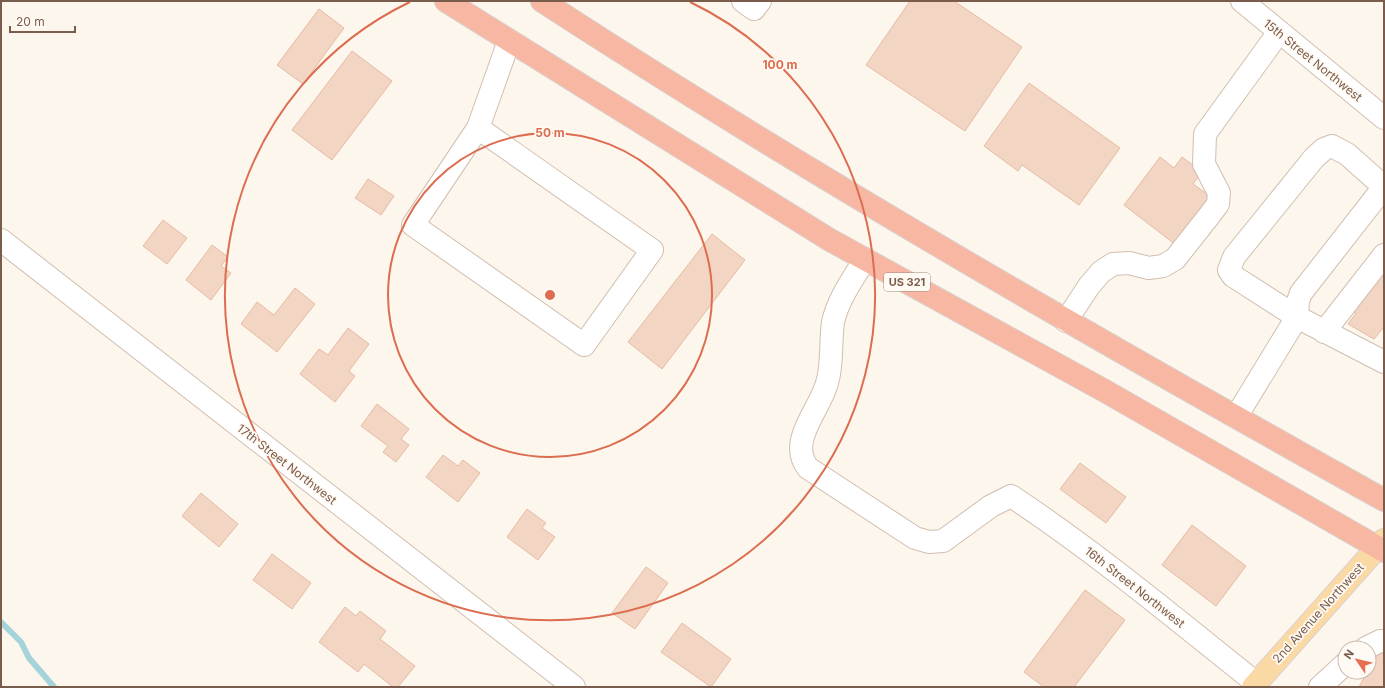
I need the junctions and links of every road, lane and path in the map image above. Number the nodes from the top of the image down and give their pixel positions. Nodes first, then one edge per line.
1 (446, 1) edge
2 (542, 1) edge
3 (743, 1) edge
4 (760, 1) edge
5 (1242, 1) edge
6 (1279, 32) junction
7 (508, 41) junction
8 (1384, 118) edge
9 (478, 128) junction
10 (1, 240) edge
11 (1384, 255) edge
12 (864, 259) junction
13 (1297, 317) junction
14 (1066, 321) junction
15 (1324, 332) junction
16 (1384, 362) edge
17 (1236, 417) junction
18 (1384, 500) edge
19 (1382, 546) edge
20 (1337, 671) edge
21 (1254, 685) edge
22 (574, 687) edge
23 (1320, 687) edge

1 - 7 highway, US 321
2 - 14 highway
3 - 4 street
5 - 6 street, 15th Street Northwest
6 - 8 street, 15th Street Northwest
6 - 14 street
7 - 9 street
7 - 12 highway, US 321
9 - 9 street
10 - 22 street, 17th Street Northwest
11 - 15 street
12 - 19 highway, US 321
12 - 21 street, 16th Street Northwest
13 - 13 street
13 - 15 street
13 - 17 street
14 - 17 highway
15 - 16 street
17 - 18 highway
19 - 21 main road, 2nd Avenue Northwest
20 - 23 street

